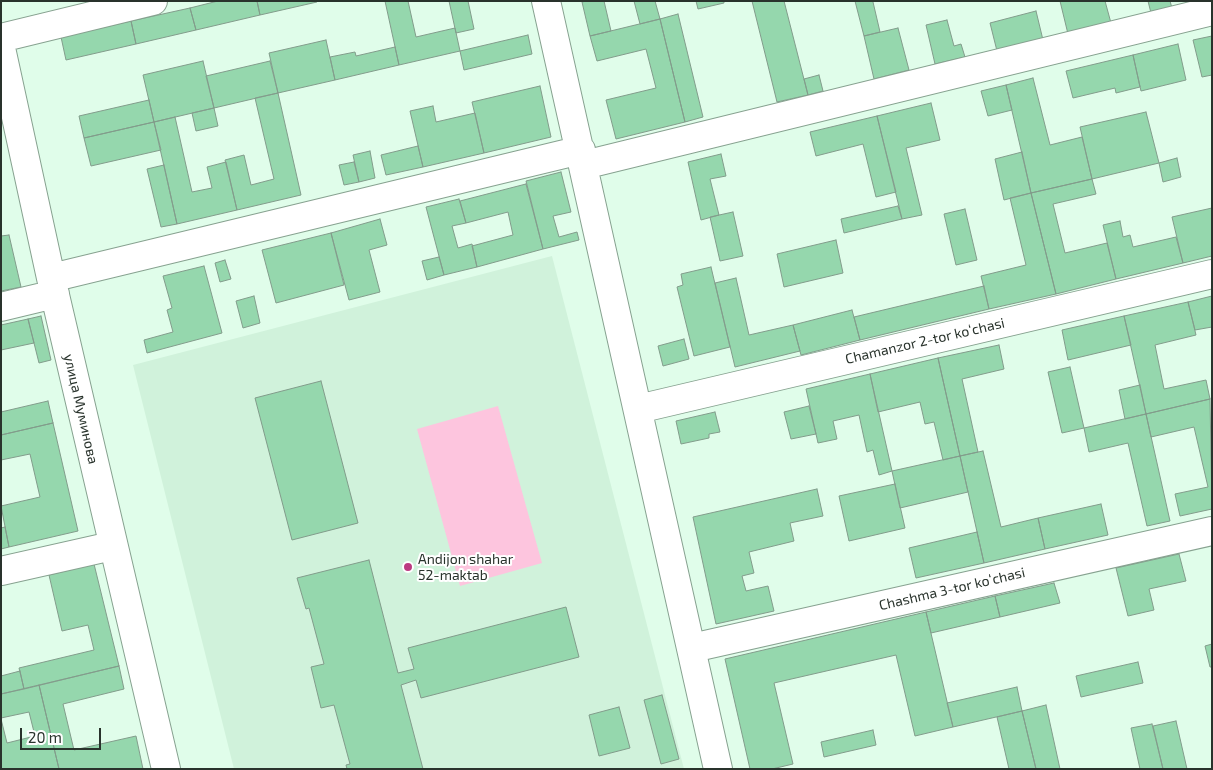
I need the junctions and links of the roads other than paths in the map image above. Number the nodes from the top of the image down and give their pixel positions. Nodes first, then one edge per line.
1 (153, 1) edge
2 (546, 1) edge
3 (1212, 11) edge
4 (1, 38) edge
5 (1, 48) edge
6 (582, 158) junction
7 (1212, 274) edge
8 (53, 286) junction
9 (1, 307) edge
10 (638, 409) junction
11 (1212, 531) edge
12 (112, 546) junction
13 (1, 571) edge
14 (692, 648) junction
15 (166, 769) edge
16 (718, 769) edge

1 - 4 street
2 - 6 street
3 - 6 street
5 - 8 street, улица Муминова
6 - 8 street
6 - 10 street
7 - 10 street, Chamanzor 2-tor koʻchasi
8 - 9 street
8 - 12 street, улица Муминова
10 - 14 street
11 - 14 street, Chashma 3-tor koʻchasi
12 - 13 street
12 - 15 street, улица Муминова
14 - 16 street

